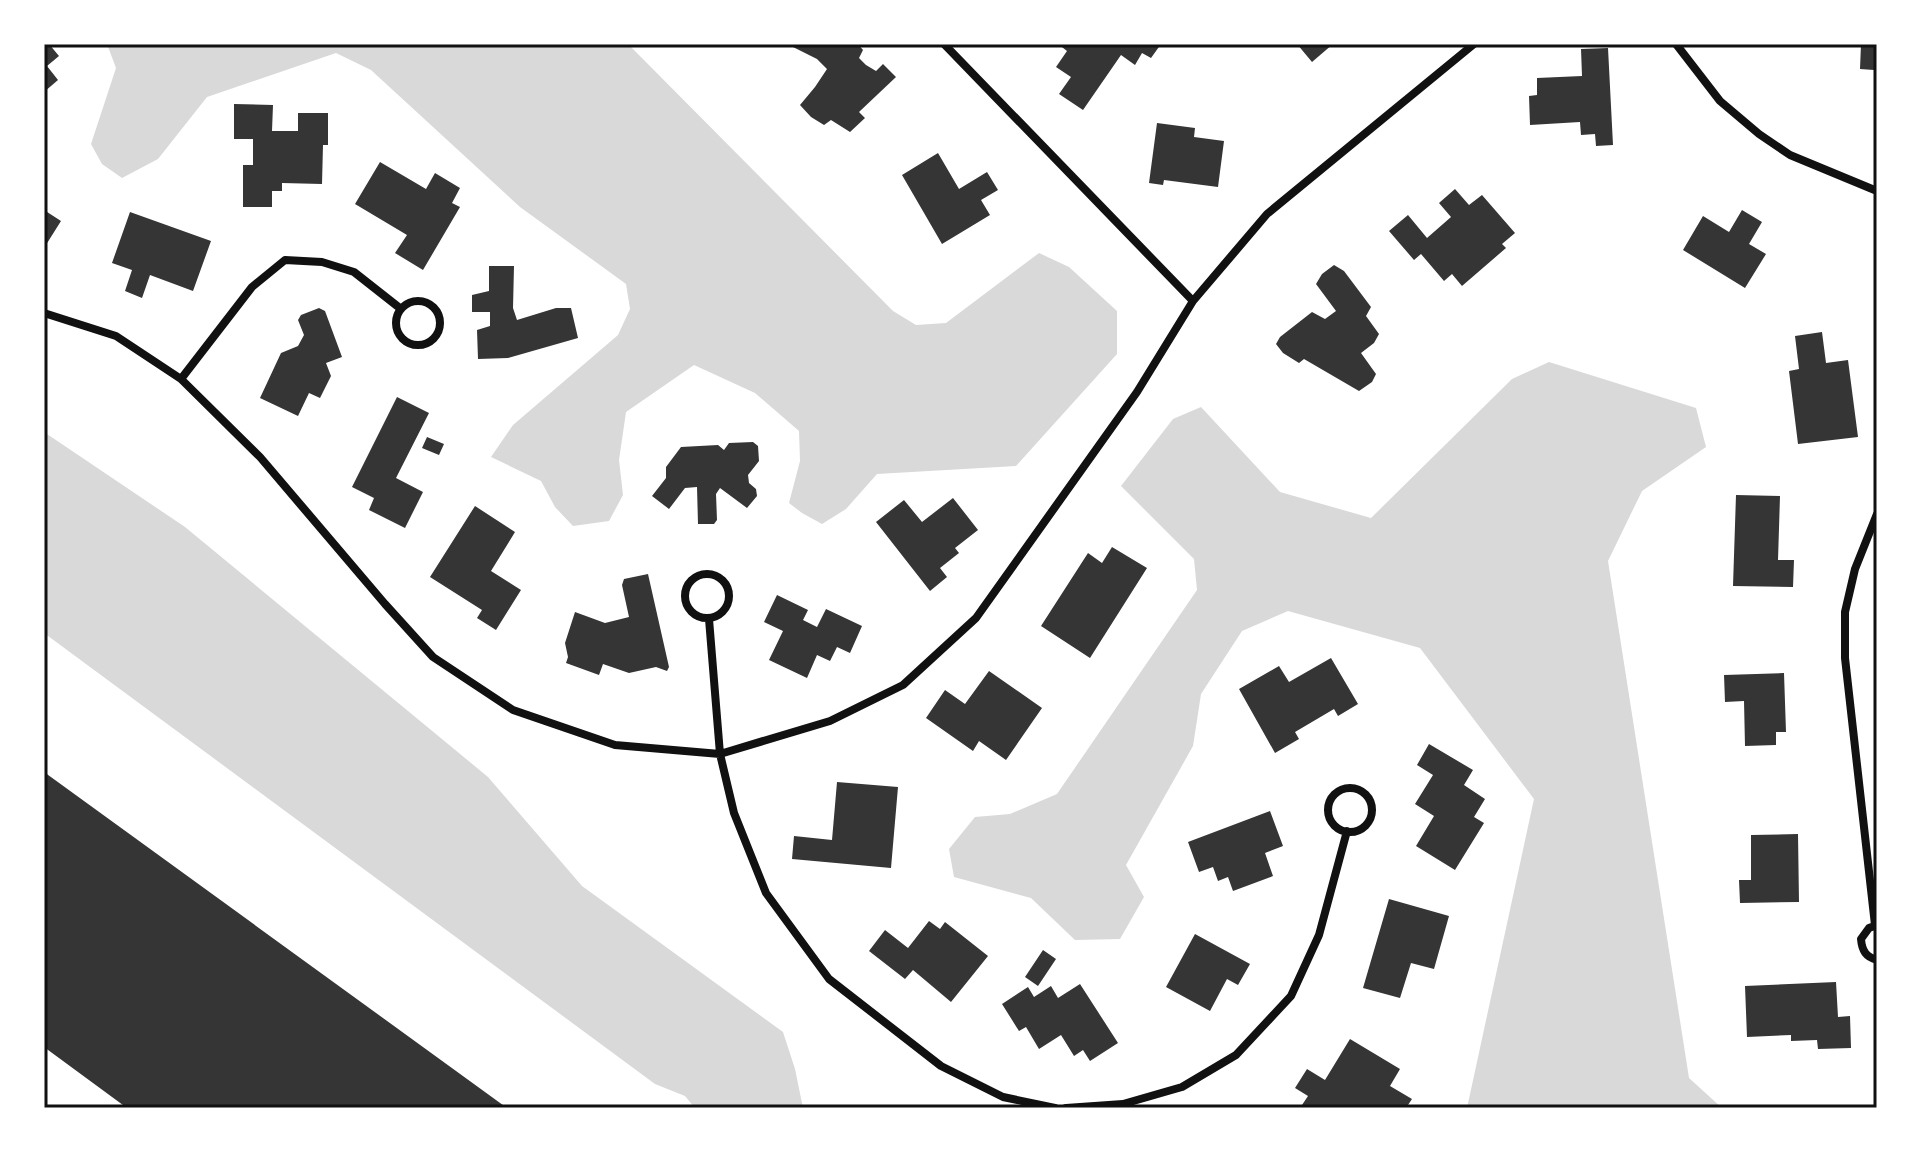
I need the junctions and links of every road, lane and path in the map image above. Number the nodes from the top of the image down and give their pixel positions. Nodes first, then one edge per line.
1 (944, 44) edge
2 (1474, 44) edge
3 (1676, 44) edge
4 (1877, 191) edge
5 (1193, 301) junction
6 (401, 309) junction
7 (44, 313) edge
8 (181, 379) junction
9 (1877, 514) edge
10 (709, 619) junction
11 (720, 754) junction
12 (1347, 831) junction
13 (1876, 925) edge
14 (1877, 960) edge
15 (1055, 1108) edge
16 (1066, 1108) edge

1 - 5 street
2 - 5 street
3 - 4 street
5 - 11 street
6 - 6 street
6 - 8 street
7 - 8 street
8 - 11 street
9 - 13 street
10 - 10 street
10 - 11 street
11 - 15 street
12 - 12 street
12 - 16 street
13 - 14 street

